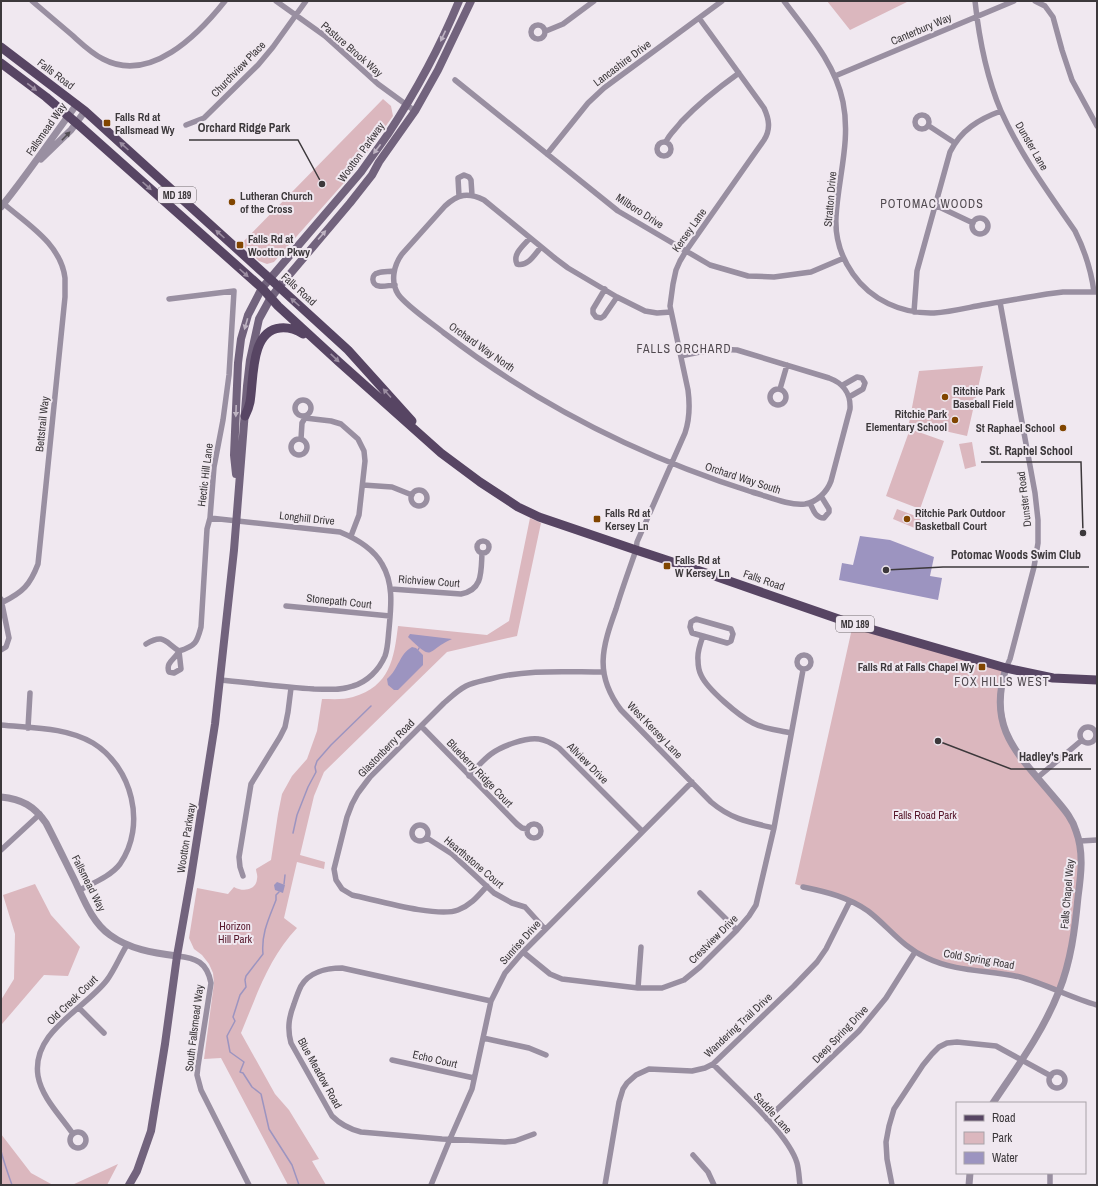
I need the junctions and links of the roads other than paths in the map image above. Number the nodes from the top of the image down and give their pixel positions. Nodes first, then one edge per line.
1 (32, 1) edge
2 (225, 1) edge
3 (276, 1) edge
4 (306, 1) edge
5 (459, 1) edge
6 (471, 1) edge
7 (594, 1) edge
8 (722, 1) edge
9 (784, 1) edge
10 (975, 1) edge
11 (1014, 1) edge
12 (1035, 1) edge
13 (296, 15) junction
14 (977, 16) junction
15 (699, 18) junction
16 (546, 31) dead end
17 (1, 47) edge
18 (1, 63) edge
19 (738, 72) junction
20 (835, 76) junction
21 (455, 80) dead end
22 (77, 104) junction
23 (406, 105) junction
24 (85, 110) junction
25 (415, 111) junction
26 (1001, 111) junction
27 (68, 116) junction
28 (76, 123) junction
29 (186, 125) dead end
30 (929, 126) dead end
31 (1097, 126) edge
32 (666, 142) dead end
33 (955, 143) junction
34 (547, 154) junction
35 (34, 166) junction
36 (472, 195) junction
37 (459, 196) junction
38 (935, 205) junction
39 (2, 206) edge
40 (973, 223) dead end
41 (530, 238) junction
42 (542, 247) junction
43 (686, 251) junction
44 (844, 258) junction
45 (394, 271) junction
46 (270, 279) junction
47 (395, 285) junction
48 (279, 286) junction
49 (262, 288) junction
50 (605, 289) junction
51 (1095, 292) edge
52 (617, 297) junction
53 (170, 299) dead end
54 (270, 299) junction
55 (1000, 302) junction
56 (671, 312) junction
57 (914, 312) junction
58 (321, 346) junction
59 (681, 356) junction
60 (788, 365) junction
61 (843, 385) junction
62 (780, 389) dead end
63 (849, 397) junction
64 (245, 416) junction
65 (301, 439) dead end
66 (441, 453) junction
67 (672, 463) junction
68 (363, 485) junction
69 (238, 488) junction
70 (412, 495) dead end
71 (821, 496) junction
72 (810, 503) junction
73 (210, 518) junction
74 (236, 521) junction
75 (351, 536) junction
76 (636, 550) junction
77 (482, 553) dead end
78 (391, 589) junction
79 (2, 600) edge
80 (286, 606) dead end
81 (390, 616) junction
82 (703, 636) junction
83 (146, 644) dead end
84 (1, 650) edge
85 (1006, 668) junction
86 (803, 670) dead end
87 (603, 672) junction
88 (220, 680) junction
89 (1097, 680) edge
90 (291, 688) junction
91 (30, 693) dead end
92 (1, 725) edge
93 (421, 726) junction
94 (28, 728) junction
95 (791, 733) junction
96 (1082, 740) dead end
97 (469, 776) junction
98 (1037, 778) junction
99 (692, 782) junction
100 (1, 797) edge
101 (40, 814) junction
102 (774, 828) junction
103 (527, 829) dead end
104 (642, 831) junction
105 (427, 838) dead end
106 (1097, 840) edge
107 (1080, 841) junction
108 (1, 850) edge
109 (243, 876) dead end
110 (487, 886) junction
111 (803, 887) dead end
112 (80, 890) junction
113 (700, 893) dead end
114 (850, 901) junction
115 (545, 929) junction
116 (737, 930) junction
117 (127, 945) junction
118 (641, 947) dead end
119 (523, 952) junction
120 (915, 952) junction
121 (177, 956) junction
122 (638, 988) junction
123 (1059, 991) junction
124 (491, 1001) junction
125 (1097, 1005) edge
126 (79, 1008) junction
127 (104, 1033) dead end
128 (483, 1038) junction
129 (546, 1054) dead end
130 (392, 1060) dead end
131 (1021, 1060) junction
132 (713, 1064) junction
133 (1051, 1076) dead end
134 (474, 1078) junction
135 (994, 1102) edge
136 (767, 1119) junction
137 (72, 1134) dead end
138 (534, 1134) dead end
139 (450, 1139) junction
140 (693, 1155) dead end
141 (970, 1174) edge
142 (1050, 1174) edge
143 (129, 1185) edge
144 (249, 1185) edge
145 (431, 1185) edge
146 (605, 1185) edge
147 (714, 1185) edge
148 (800, 1185) edge
149 (892, 1185) edge
150 (969, 1185) edge
151 (1050, 1185) edge

1 - 2 street
3 - 13 street, Pasture Brook Way
4 - 13 street, Churchview Place
5 -> 23 main road, Wootton Parkway
6 - 25 main road, Wootton Parkway
7 - 16 street
8 - 15 street, Lancashire Drive
9 - 20 street, Stratton Drive
10 - 14 street, Dunster Lane
11 - 14 street, Canterbury Way
12 - 31 street
13 - 23 street, Pasture Brook Way
13 - 29 street, Churchview Place
14 - 20 street, Canterbury Way
14 - 26 street, Dunster Lane
15 - 19 street, Kersey Lane
15 - 34 street, Lancashire Drive
17 - 22 main road, Falls Road / MD 189
18 -> 27 main road, Falls Road / MD 189
19 - 32 street
19 - 43 street, Kersey Lane
20 - 44 street, Stratton Drive
21 - 34 street, Milboro Drive
22 - 24 main road, Falls Road / MD 189
22 - 27 street, Fallsmead Way
23 - 25 street, Pasture Brook Way
23 -> 46 main road, Wootton Parkway
24 - 28 street, Fallsmead Way
46 -> 24 main road, Falls Road / MD 189
48 -> 25 main road, Wootton Parkway
26 - 33 street
26 - 51 street, Dunster Lane
27 - 28 main road, Falls Road / MD 189
27 - 35 street, Fallsmead Way
35 -> 28 street, Fallsmead Way
28 -> 49 main road, Falls Road / MD 189
30 - 33 street
33 - 38 street
34 - 43 street, Milboro Drive
35 - 39 street, Fallsmead Way
36 - 37 street
36 - 37 street
36 - 41 street
37 - 45 street
38 - 40 street
38 - 57 street
39 - 79 street, Bettstrail Way
41 - 42 street
41 - 42 street
42 - 50 street
43 - 44 street, Milboro Drive
43 - 56 street, Kersey Lane
44 - 57 street, Stratton Drive
45 - 47 street, Orchard Way North
45 - 47 street
46 - 48 main road, Falls Road / MD 189
46 - 49 main road, Wootton Parkway
47 - 67 street, Orchard Way North
48 - 54 main road, Wootton Parkway
66 -> 48 main road, Falls Road / MD 189
49 - 54 main road, Falls Road / MD 189
49 -> 69 main road, Wootton Parkway
50 - 52 street
50 - 52 street
51 - 55 street, Stratton Drive
52 - 56 street
53 - 73 street, Hectic Hill Lane
54 - 58 main road, Falls Road / MD 189
54 - 64 main road, Wootton Parkway
55 - 57 street, Stratton Drive
55 - 85 street, Dunster Road
56 - 59 street, Kersey Lane
58 - 64 main road
58 -> 66 main road, Falls Road / MD 189
59 - 60 street
59 - 67 street, Kersey Lane
60 - 61 street
60 - 62 street
61 - 63 street
61 - 63 street
63 - 71 street
64 - 69 main road, Wootton Parkway
65 - 68 street
66 - 76 main road, Falls Road / MD 189
67 - 72 street, Orchard Way South
67 - 76 street, Kersey Lane
68 - 70 street
68 - 75 street
69 - 74 main road, Wootton Parkway
71 - 72 street
71 - 72 street
73 - 74 street, Longhill Drive
73 - 83 street, Hectic Hill Lane
74 - 75 street, Longhill Drive
74 - 88 main road, Wootton Parkway
75 - 78 street, Longhill Drive
76 - 85 main road, Falls Road / MD 189
76 - 87 street, West Kersey Lane
77 - 78 street, Richview Court
78 - 81 street, Longhill Drive
79 - 84 street, Bettstrail Way
80 - 81 street, Stonepath Court
81 - 90 street, Longhill Drive
82 - 82 street
82 - 95 street
85 - 89 main road, Falls Road / MD 189
85 - 98 street, Falls Chapel Way
86 - 95 street, Crestview Drive
87 - 93 street, Glastonberry Road
87 - 99 street, West Kersey Lane
88 - 90 street, Longhill Drive
88 - 121 main road, Wootton Parkway
90 - 109 street
91 - 94 street
92 - 94 street
93 - 97 street, Blueberry Ridge Court
93 - 110 street, Glastonberry Road
94 - 112 street
95 - 102 street, Crestview Drive
96 - 98 street
97 - 103 street, Blueberry Ridge Court
97 - 104 street, Allview Drive
98 - 107 street, Falls Chapel Way
99 - 102 street, West Kersey Lane
99 - 104 street, Sunrise Drive
100 - 101 street, Fallsmead Way
101 - 108 street
101 - 112 street, Fallsmead Way
102 - 116 street, Crestview Drive
104 - 115 street, Sunrise Drive
105 - 110 street, Hearthstone Court
106 - 107 street
107 - 123 street, Falls Chapel Way
110 - 115 street, Hearthstone Court
111 - 114 street, Cold Spring Road
112 - 117 street, Fallsmead Way
113 - 116 street
114 - 120 street, Cold Spring Road
114 - 132 street, Wandering Trail Drive
115 - 119 street, Sunrise Drive
116 - 122 street, Crestview Drive
117 - 121 street, Fallsmead Way
117 - 126 street, Old Creek Court
118 - 122 street
119 - 122 street, Crestview Drive
119 - 124 street, Sunrise Drive
120 - 123 street, Cold Spring Road
120 - 136 street, Deep Spring Drive
121 - 143 main road, Wootton Parkway
121 - 144 street, South Fallsmead Way
123 - 125 street, Cold Spring Road
123 - 131 street, Falls Chapel Way
124 - 128 street, Sunrise Drive
124 - 139 street, Blue Meadow Road
126 - 127 street
126 - 137 street, Old Creek Court
128 - 129 street
128 - 134 street, Sunrise Drive
130 - 134 street, Echo Court
131 - 133 street
131 - 135 street, Falls Chapel Way
131 - 149 street
132 - 136 street, Saddle Lane
132 - 146 street, Wandering Trail Drive
134 - 139 street, Sunrise Drive
136 - 148 street, Saddle Lane
138 - 139 street, Blue Meadow Road
139 - 145 street, Sunrise Drive
140 - 147 street
141 - 150 street
142 - 151 street

